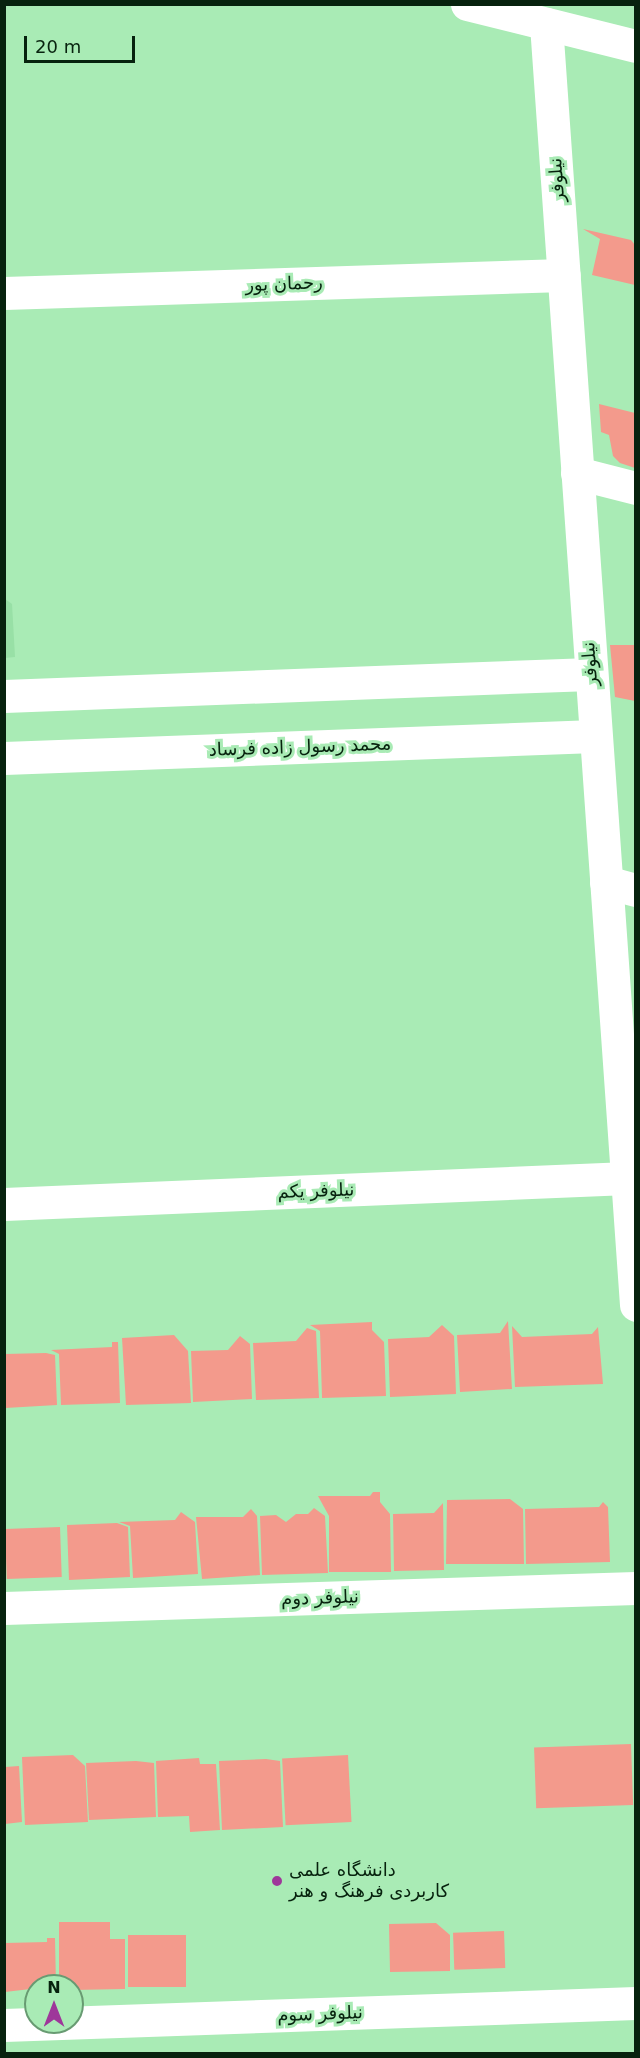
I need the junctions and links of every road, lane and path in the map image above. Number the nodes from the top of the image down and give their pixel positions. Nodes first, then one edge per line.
1 (467, 4) edge
2 (546, 24) junction
3 (636, 46) edge
4 (564, 275) junction
5 (4, 293) edge
6 (577, 473) junction
7 (636, 488) edge
8 (591, 674) junction
9 (4, 696) edge
10 (595, 736) junction
11 (4, 758) edge
12 (621, 886) edge
13 (627, 1178) junction
14 (4, 1204) edge
15 (635, 1294) edge
16 (636, 1588) edge
17 (4, 1608) edge
18 (636, 2003) edge
19 (4, 2025) edge

1 - 2 street
2 - 3 street
2 - 4 street, نیلوفر
4 - 5 street, رحمان پور
4 - 6 street, نیلوفر
6 - 7 street
6 - 8 street, نیلوفر
8 - 9 street
8 - 10 street, نیلوفر
10 - 11 street, محمد رسول زاده فرساد
10 - 12 street, نیلوفر
12 - 13 street, نیلوفر
13 - 14 street, نیلوفر یکم
13 - 15 street, نیلوفر
16 - 17 street, نیلوفر دوم
18 - 19 street, نیلوفر سوم

